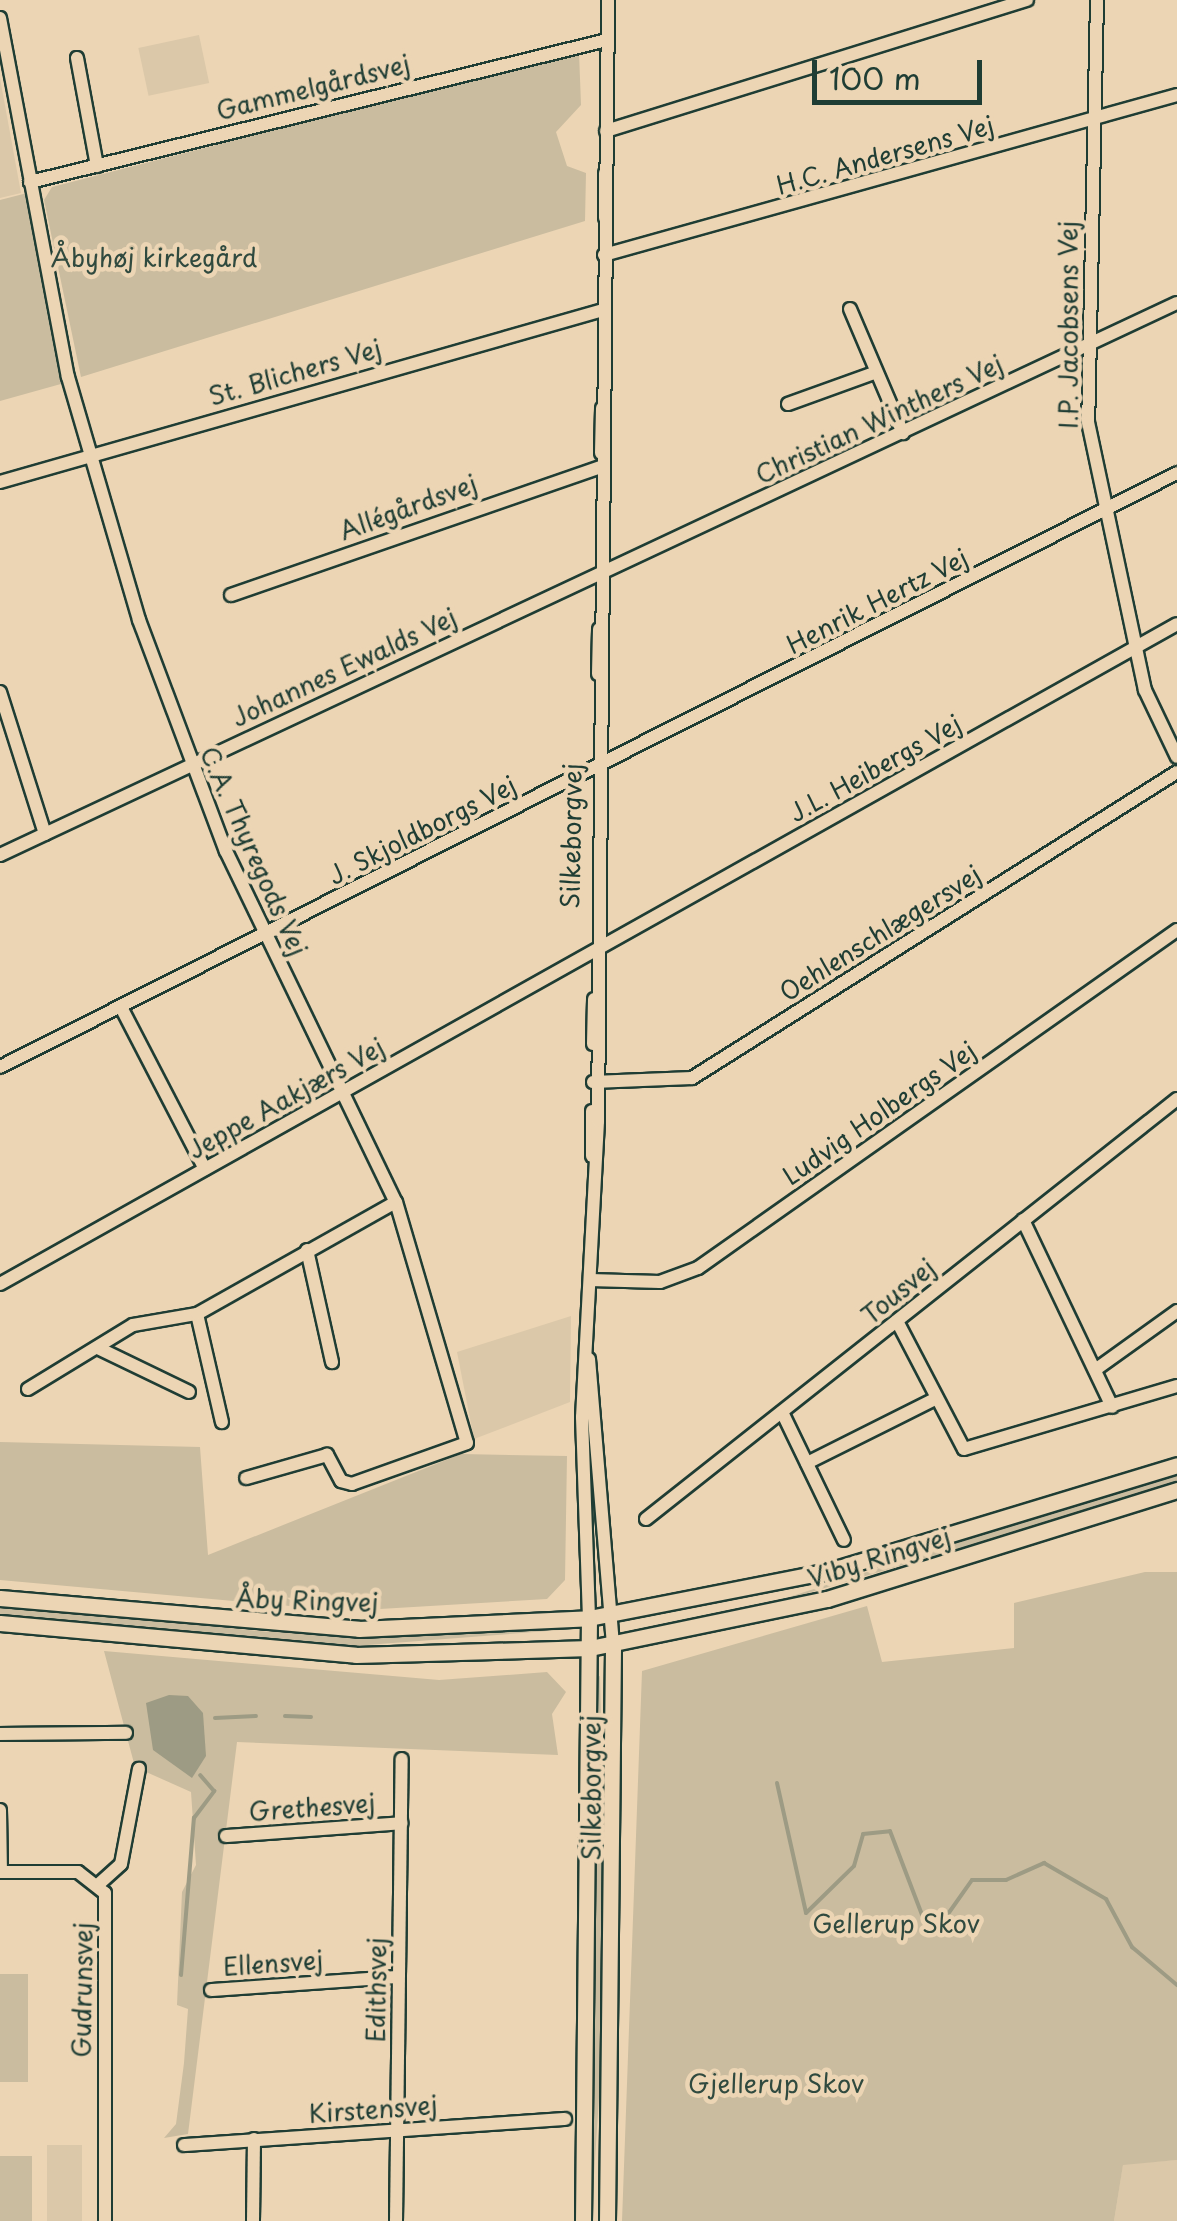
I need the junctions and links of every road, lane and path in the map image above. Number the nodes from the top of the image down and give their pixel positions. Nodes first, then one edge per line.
1 (608, 0) edge
2 (1027, 0) edge
3 (1098, 0) edge
4 (0, 18) edge
5 (607, 40) junction
6 (77, 58) dead end
7 (1177, 95) edge
8 (1094, 119) junction
9 (606, 131) junction
10 (97, 166) junction
11 (30, 182) junction
12 (604, 255) junction
13 (1177, 303) edge
14 (850, 309) dead end
15 (604, 310) junction
16 (1086, 346) junction
17 (874, 373) junction
18 (788, 404) dead end
19 (903, 433) junction
20 (88, 456) junction
21 (601, 460) junction
22 (1177, 473) edge
23 (0, 482) edge
24 (1104, 511) junction
25 (600, 571) junction
26 (231, 595) dead end
27 (1177, 624) edge
28 (1135, 648) junction
29 (0, 692) edge
30 (1177, 757) edge
31 (189, 765) junction
32 (597, 768) junction
33 (1177, 772) edge
34 (45, 834) junction
35 (0, 855) edge
36 (1177, 930) edge
37 (265, 934) junction
38 (594, 952) junction
39 (122, 1009) junction
40 (0, 1067) edge
41 (592, 1082) junction
42 (342, 1093) junction
43 (1177, 1099) edge
44 (205, 1169) junction
45 (396, 1202) junction
46 (1023, 1220) junction
47 (307, 1250) junction
48 (590, 1280) junction
49 (0, 1284) edge
50 (1177, 1311) edge
51 (197, 1314) junction
52 (897, 1321) junction
53 (98, 1348) junction
54 (589, 1356) junction
55 (332, 1362) dead end
56 (1095, 1370) junction
57 (1177, 1386) edge
58 (28, 1388) dead end
59 (190, 1392) dead end
60 (937, 1398) junction
61 (1112, 1407) junction
62 (782, 1412) junction
63 (222, 1422) dead end
64 (806, 1463) junction
65 (1177, 1465) edge
66 (246, 1478) dead end
67 (1177, 1490) edge
68 (646, 1519) dead end
69 (844, 1540) dead end
70 (0, 1598) edge
71 (612, 1615) junction
72 (589, 1618) junction
73 (0, 1623) edge
74 (613, 1645) junction
75 (590, 1648) junction
76 (126, 1733) dead end
77 (0, 1734) edge
78 (402, 1759) dead end
79 (139, 1769) dead end
80 (0, 1810) edge
81 (402, 1824) junction
82 (226, 1836) dead end
83 (0, 1872) edge
84 (100, 1883) junction
85 (398, 1977) junction
86 (211, 1990) dead end
87 (566, 2119) dead end
88 (398, 2129) junction
89 (254, 2140) junction
90 (184, 2145) dead end
91 (106, 2221) edge
92 (253, 2221) edge
93 (396, 2221) edge
94 (583, 2221) edge
95 (607, 2221) edge

1 - 5 street, Silkeborgvej
2 - 9 street
3 - 8 street, I.P. Jacobsens Vej
4 - 11 street, C.A. Thyregods Vej
5 - 9 street, Silkeborgvej
5 - 10 street, Gammelgårdsvej
6 - 10 street
7 - 8 street, H.C. Andersens Vej
8 - 12 street, H.C. Andersens Vej
8 - 16 street, I.P. Jacobsens Vej
9 - 12 street, Silkeborgvej
10 - 11 street, Gammelgårdsvej
11 - 20 street, C.A. Thyregods Vej
12 - 15 street, Silkeborgvej
13 - 16 street, Christian Winthers Vej
14 - 17 street
15 - 20 street, St. Blichers Vej
15 - 21 street, Silkeborgvej
16 - 19 street, Christian Winthers Vej
16 - 24 street, I.P. Jacobsens Vej
17 - 18 street
17 - 19 street
19 - 25 street, Christian Winthers Vej
20 - 23 street, St. Blichers Vej
20 - 31 street, C.A. Thyregods Vej
21 - 25 street, Silkeborgvej
21 - 26 street, Allégårdsvej
22 - 24 street, Henrik Hertz Vej
24 - 28 street, I.P. Jacobsens Vej
24 - 32 street, Henrik Hertz Vej
25 - 31 street, Johannes Ewalds Vej
25 - 32 street, Silkeborgvej
27 - 28 street, J.L. Heibergs Vej
28 - 30 street, I.P. Jacobsens Vej
28 - 38 street, J.L. Heibergs Vej
29 - 34 street
31 - 34 street, Johannes Ewalds Vej
31 - 37 street, C.A. Thyregods Vej
32 - 37 street, J. Skjoldborgs Vej
32 - 38 street, Silkeborgvej
33 - 41 street, Oehlenschlægersvej
34 - 35 street, Johannes Ewalds Vej
36 - 48 street, Ludvig Holbergs Vej
37 - 39 street, J. Skjoldborgs Vej
37 - 42 street, C.A. Thyregods Vej
38 - 41 street, Silkeborgvej
38 - 42 street, Jeppe Aakjærs Vej
39 - 40 street, J. Skjoldborgs Vej
39 - 44 street
41 - 48 street, Silkeborgvej
42 - 44 street, Jeppe Aakjærs Vej
42 - 45 street, C.A. Thyregods Vej
43 - 46 street, Tousvej
44 - 49 street, Jeppe Aakjærs Vej
45 - 47 street
45 - 66 street, C.A. Thyregods Vej
46 - 52 street, Tousvej
46 - 56 street
47 - 51 street
47 - 55 street
48 - 54 street, Silkeborgvej
50 - 56 street
51 - 53 street
51 - 63 street
52 - 60 street
52 - 62 street, Tousvej
53 - 58 street
53 - 59 street
54 - 71 street, Silkeborgvej
54 - 72 street, Silkeborgvej
56 - 61 street
57 - 61 street
60 - 61 street
60 - 64 street
62 - 64 street
62 - 68 street, Tousvej
64 - 69 street
65 - 71 main road, Viby Ringvej
67 - 74 main road, Viby Ringvej
70 - 72 main road, Åby Ringvej
71 - 72 main road, Åby Ringvej
71 - 74 street, Silkeborgvej
72 - 75 main road, Silkeborgvej
73 - 75 main road, Åby Ringvej
74 - 75 main road, Viby Ringvej
74 - 95 main road, Silkeborgvej
75 - 94 main road, Silkeborgvej
76 - 77 street
78 - 81 street, Edithsvej
79 - 84 street
80 - 83 street
81 - 82 street, Grethesvej
81 - 85 street, Edithsvej
83 - 84 street
84 - 91 street, Gudrunsvej
85 - 86 street, Ellensvej
85 - 88 street, Edithsvej
87 - 88 street, Kirstensvej
88 - 89 street, Kirstensvej
88 - 93 street, Edithsvej
89 - 90 street, Kirstensvej
89 - 92 street

